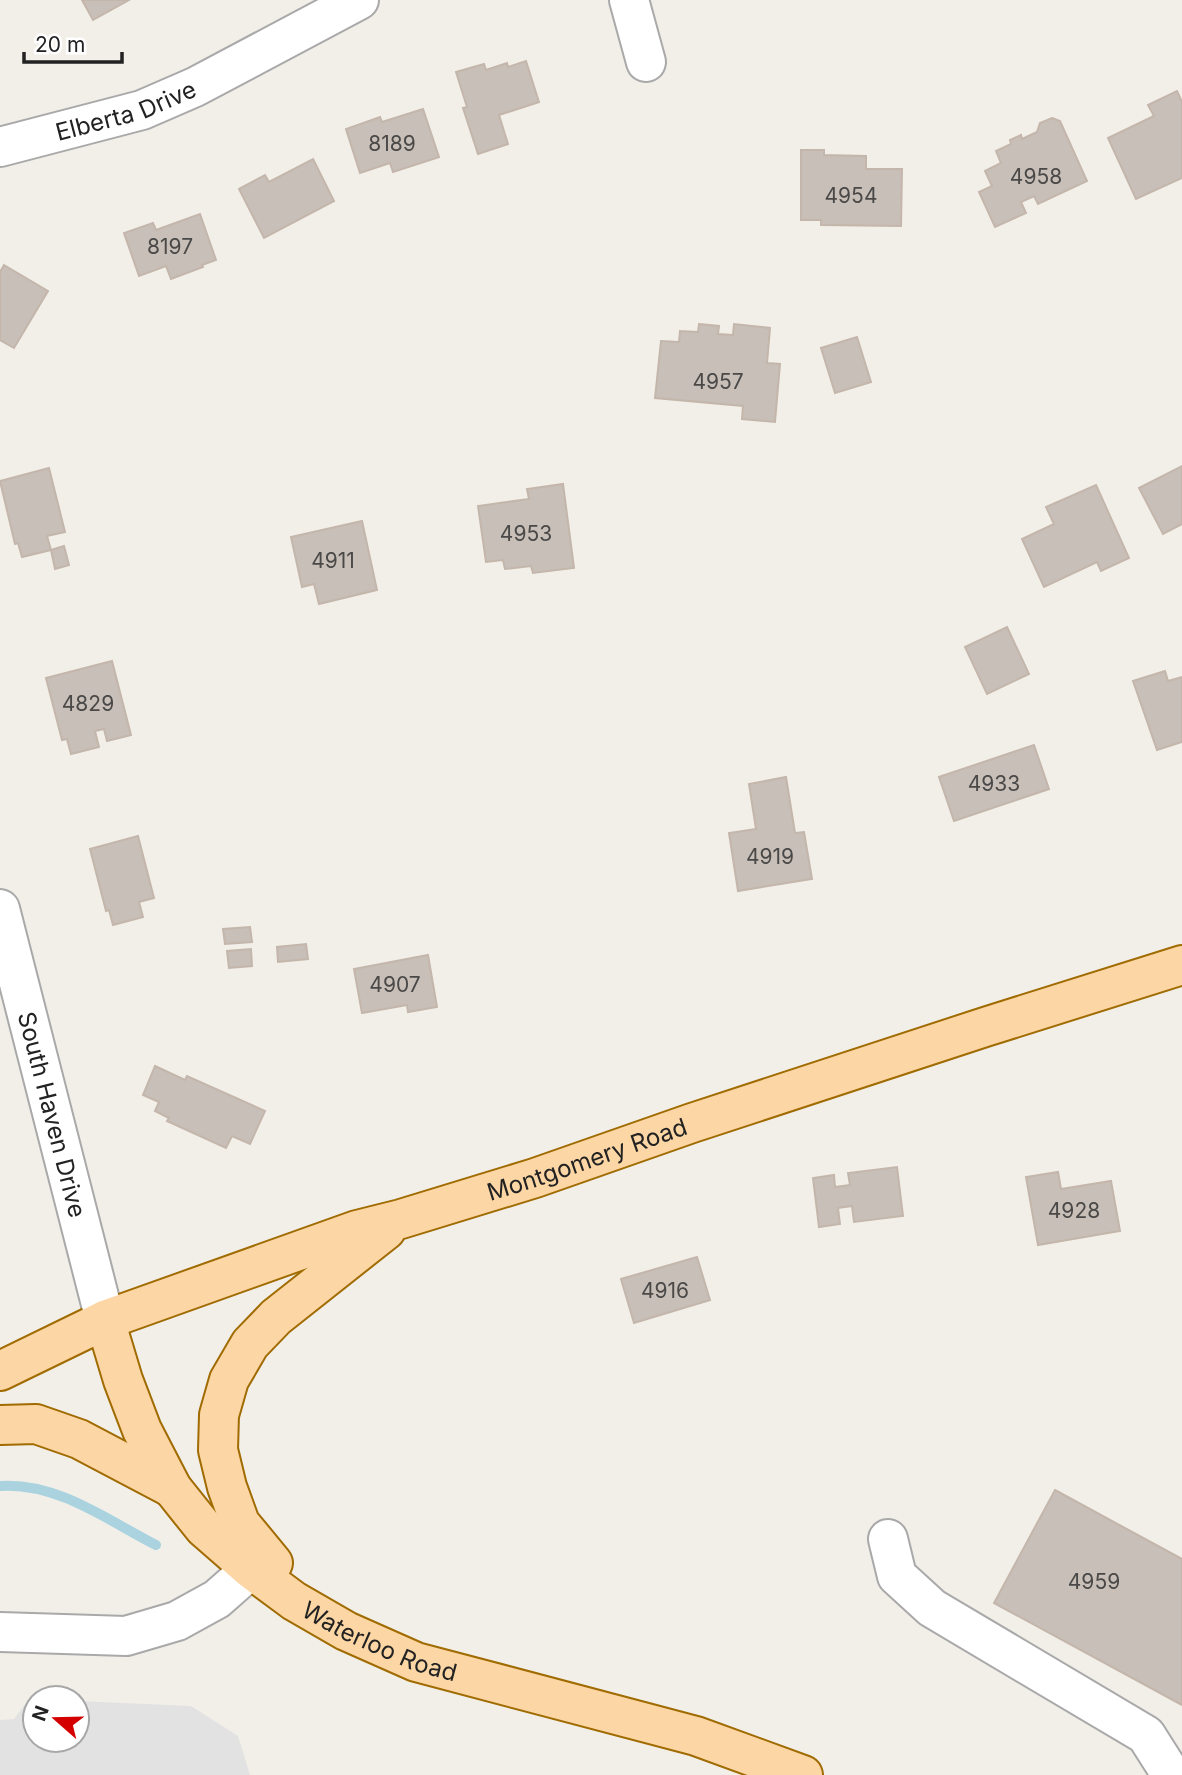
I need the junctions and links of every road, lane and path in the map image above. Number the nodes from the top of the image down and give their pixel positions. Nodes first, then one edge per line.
1 (359, 0) edge
2 (629, 0) edge
3 (646, 62) dead end
4 (0, 147) edge
5 (0, 909) edge
6 (1182, 965) edge
7 (401, 1219) junction
8 (105, 1320) junction
9 (0, 1371) edge
10 (0, 1425) edge
11 (172, 1488) junction
12 (888, 1539) dead end
13 (251, 1569) junction
14 (346, 1631) junction
15 (0, 1632) edge
16 (803, 1775) edge
17 (1168, 1775) edge

1 - 4 street, Elberta Drive
2 - 3 street
5 - 8 street, South Haven Drive
6 - 7 main road, Montgomery Road
7 - 8 main road, Montgomery Road
7 - 14 main road
8 - 9 main road, Montgomery Road
8 - 11 main road, Waterloo Road
10 - 11 main road
11 - 13 main road, Waterloo Road
12 - 17 street
13 - 14 main road, Waterloo Road
13 - 15 street
14 - 16 main road, Waterloo Road

